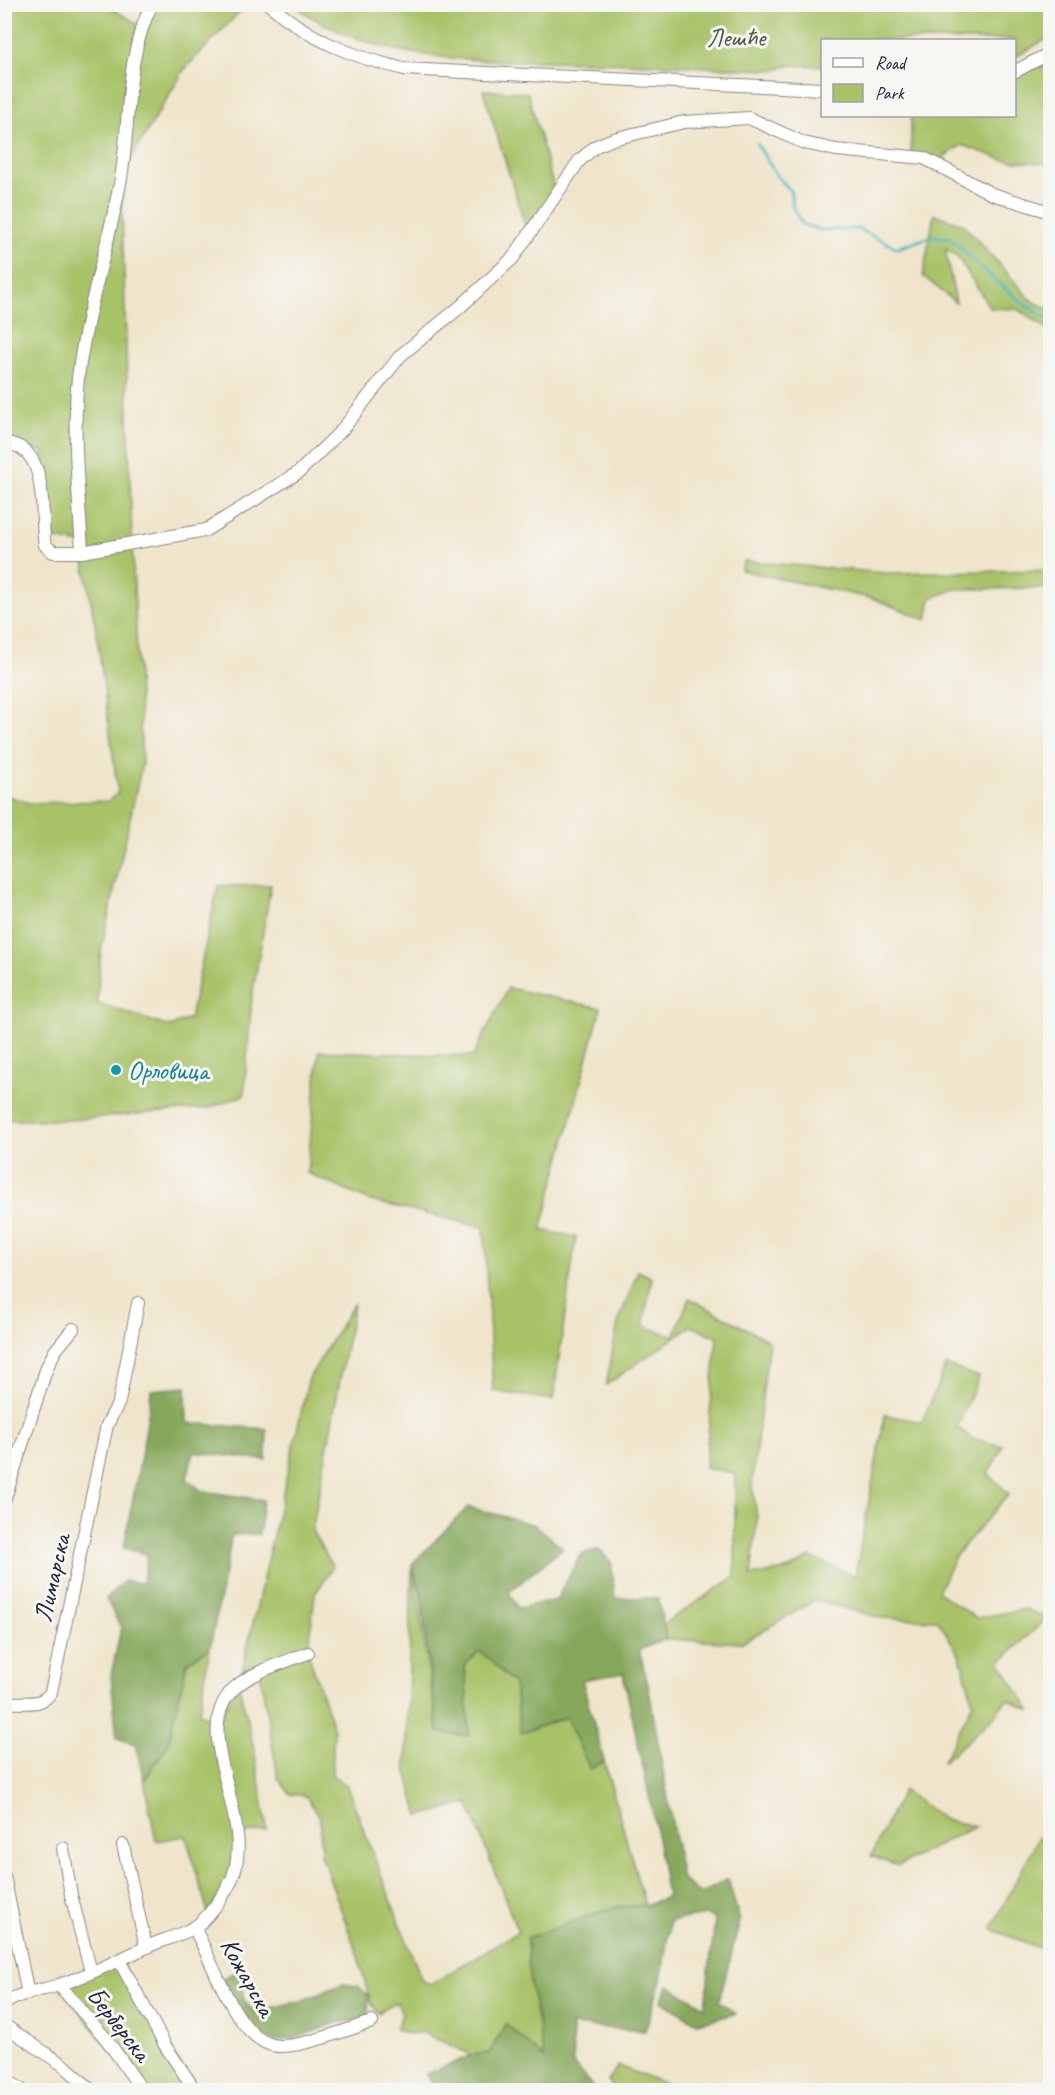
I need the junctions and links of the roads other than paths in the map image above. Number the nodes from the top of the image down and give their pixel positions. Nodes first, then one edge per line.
1 (152, 4) edge
2 (269, 4) edge
3 (1050, 52) edge
4 (1016, 71) edge
5 (821, 89) edge
6 (1050, 212) edge
7 (4, 443) edge
8 (82, 552) junction
9 (138, 1303) dead end
10 (74, 1329) dead end
11 (4, 1502) edge
12 (308, 1653) dead end
13 (4, 1703) edge
14 (123, 1845) dead end
15 (63, 1848) dead end
16 (4, 1876) edge
17 (194, 1928) junction
18 (146, 1947) junction
19 (120, 1962) junction
20 (91, 1972) junction
21 (59, 1985) junction
22 (28, 1994) junction
23 (4, 2005) edge
24 (372, 2022) dead end
25 (4, 2025) edge
26 (4, 2078) edge
27 (22, 2091) edge
28 (91, 2091) edge
29 (142, 2091) edge
30 (195, 2091) edge

1 - 8 street
2 - 5 street
3 - 4 street
6 - 8 street
7 - 8 street
9 - 13 street, Лимарска
10 - 11 street
12 - 17 street
14 - 18 street
15 - 20 street
16 - 22 street
17 - 18 street
17 - 24 street, Кожарска
18 - 19 street
19 - 20 street
19 - 30 street
20 - 21 street
21 - 22 street
21 - 29 street, Берберска
22 - 23 street
25 - 28 street
26 - 27 street

